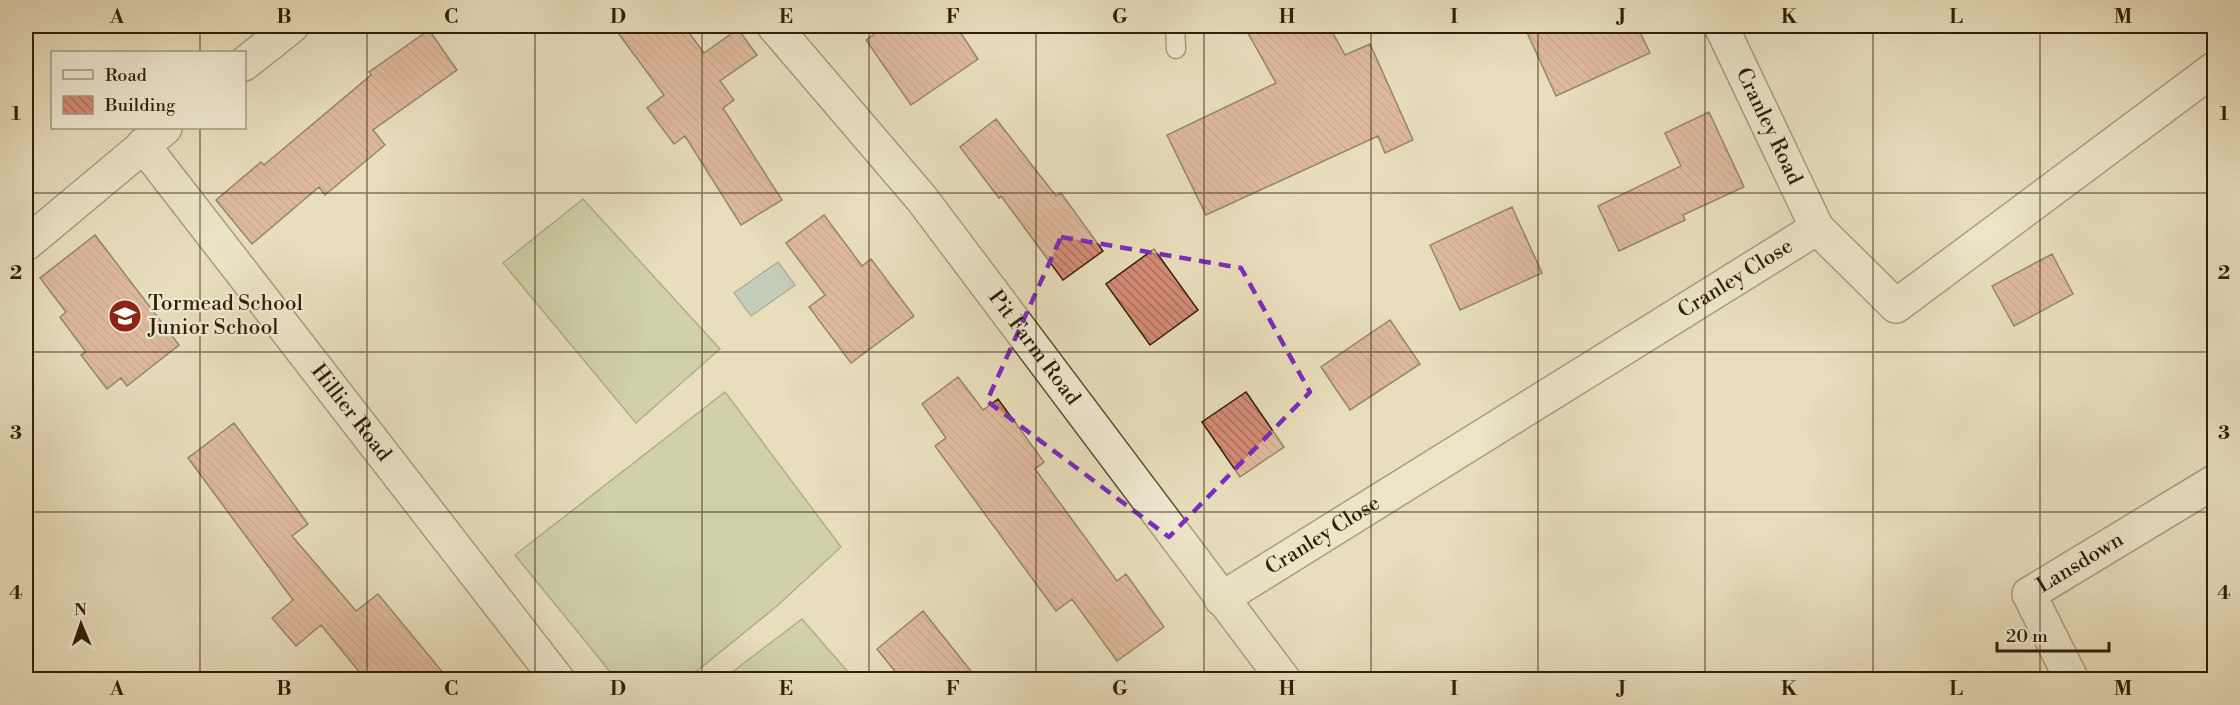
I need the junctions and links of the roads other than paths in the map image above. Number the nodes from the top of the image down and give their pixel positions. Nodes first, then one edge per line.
1 (292, 26) edge
2 (774, 26) edge
3 (1175, 26) edge
4 (1721, 26) edge
5 (1176, 49) dead end
6 (246, 62) edge
7 (2214, 69) edge
8 (154, 136) edge
9 (1817, 228) junction
10 (26, 244) edge
11 (2214, 482) edge
12 (1221, 599) junction
13 (558, 680) edge
14 (1284, 680) edge
15 (2072, 680) edge

1 - 6 street
2 - 12 street, Pit Farm Road
3 - 5 lane
4 - 9 street, Cranley Road
7 - 9 street, Cranley Close
8 - 10 street
8 - 13 street, Hillier Road
9 - 12 street, Cranley Close
11 - 15 street, Lansdown
12 - 14 street, Pit Farm Road

